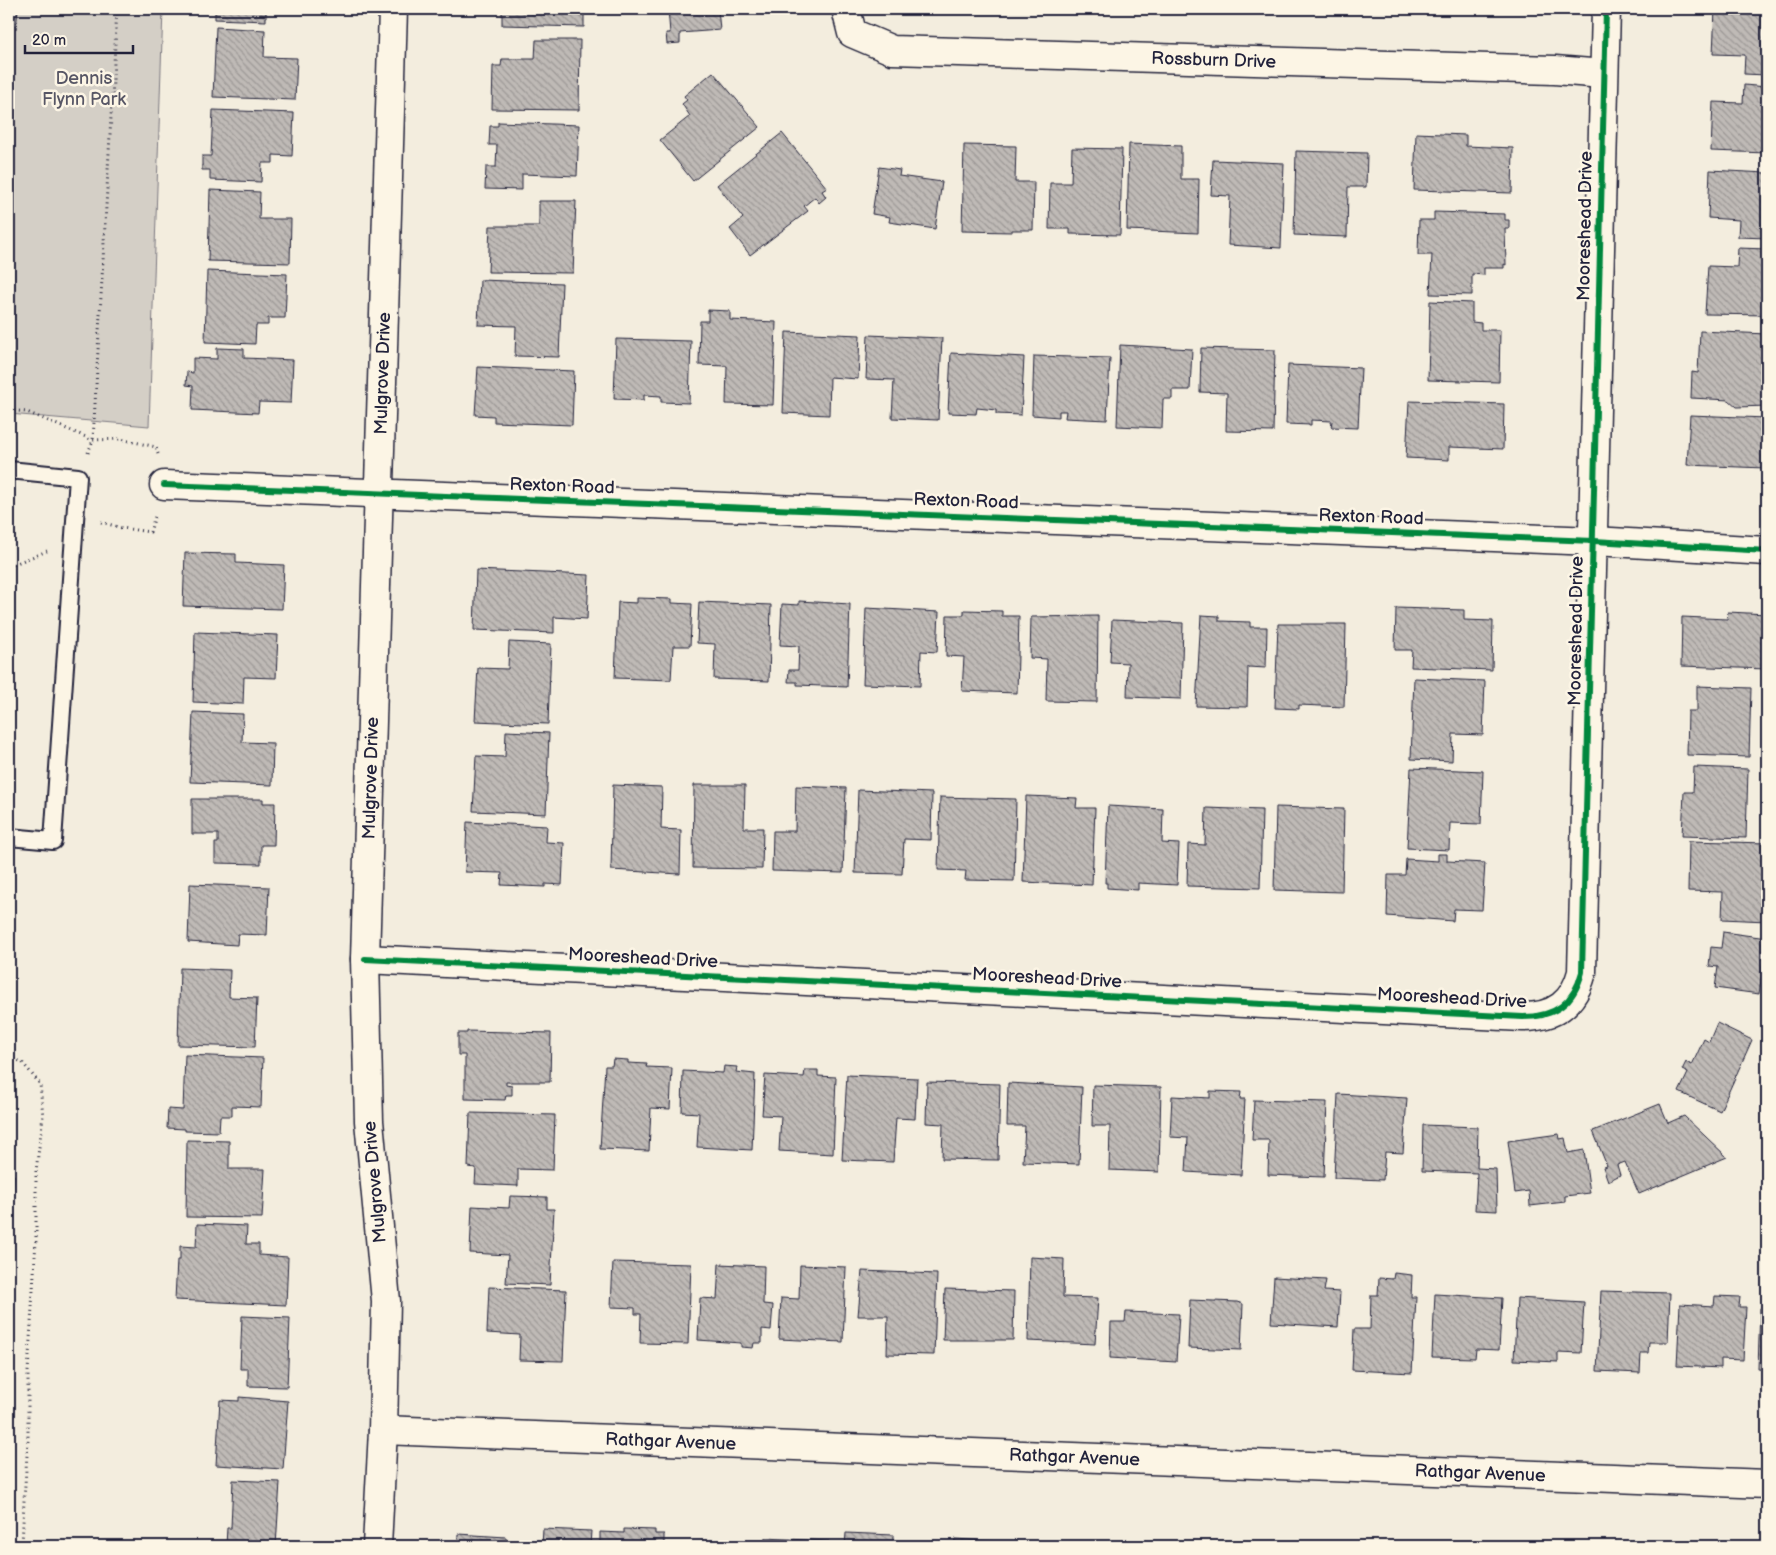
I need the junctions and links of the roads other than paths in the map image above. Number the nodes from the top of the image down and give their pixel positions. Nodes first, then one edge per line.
1 (393, 9) edge
2 (846, 9) edge
3 (1606, 9) edge
4 (1603, 74) junction
5 (9, 470) edge
6 (164, 485) dead end
7 (379, 494) junction
8 (1594, 541) junction
9 (1767, 551) edge
10 (9, 837) edge
11 (365, 959) junction
12 (383, 1430) junction
13 (1767, 1484) edge
14 (377, 1546) edge

1 - 7 street, Mulgrove Drive
2 - 4 street, Rossburn Drive
3 - 4 street, Mooreshead Drive
4 - 8 street, Mooreshead Drive
5 - 10 lane
6 - 7 street, Rexton Road
7 - 8 street, Rexton Road
7 - 11 street, Mulgrove Drive
8 - 9 street, Rexton Road
8 - 11 street, Mooreshead Drive
11 - 12 street, Mulgrove Drive
12 - 13 street, Rathgar Avenue
12 - 14 street, Mulgrove Drive

